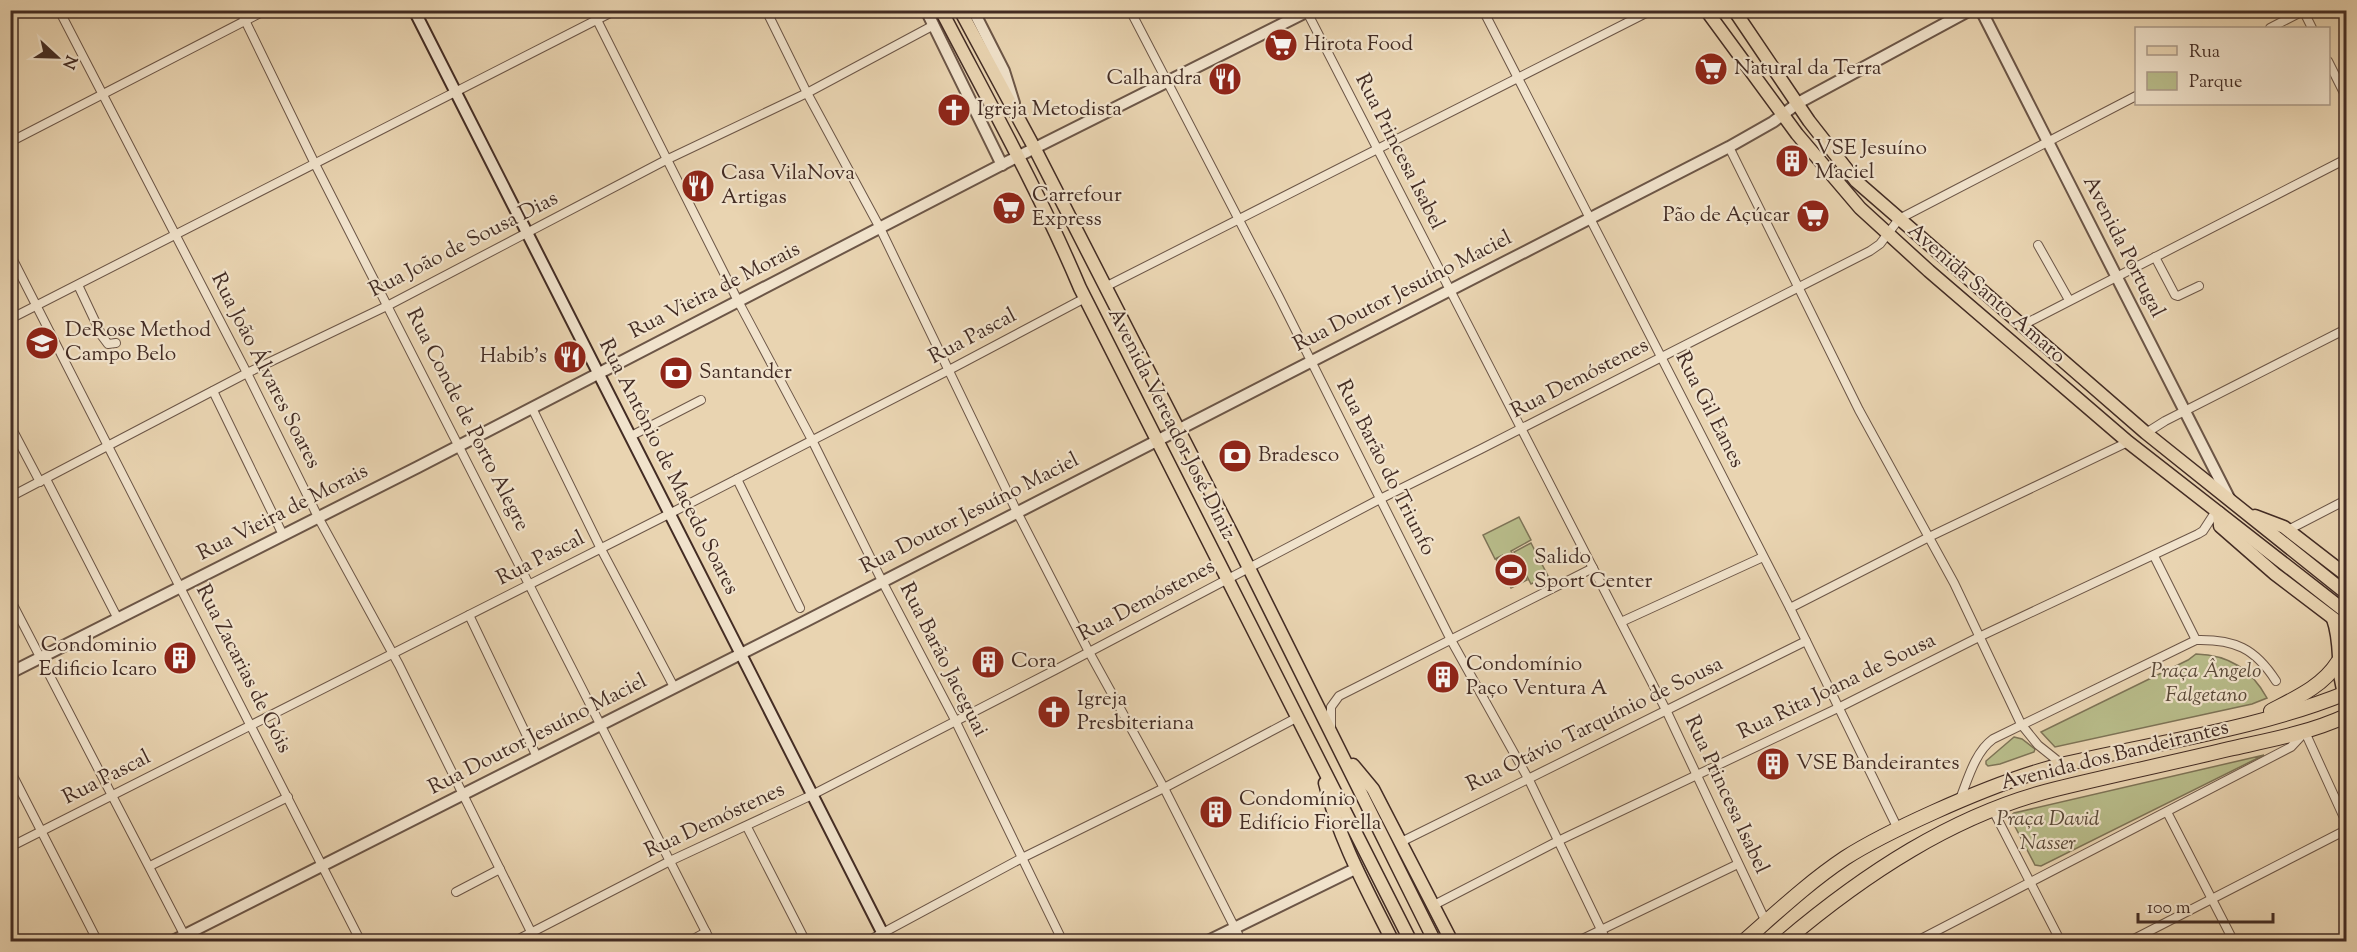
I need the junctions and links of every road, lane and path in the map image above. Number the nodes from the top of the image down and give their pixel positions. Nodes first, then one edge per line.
1 (59, 10) edge
2 (240, 10) edge
3 (266, 10) edge
4 (414, 10) edge
5 (592, 10) edge
6 (616, 10) edge
7 (765, 10) edge
8 (926, 10) edge
9 (941, 10) edge
10 (960, 10) edge
11 (973, 10) edge
12 (1130, 10) edge
13 (1483, 10) edge
14 (1652, 10) edge
15 (1706, 10) edge
16 (1734, 10) edge
17 (1970, 10) edge
18 (1982, 10) edge
19 (1308, 11) edge
20 (2303, 11) edge
21 (597, 20) junction
22 (245, 21) junction
23 (934, 25) junction
24 (2272, 27) edge
25 (2311, 27) edge
26 (2330, 65) edge
27 (1517, 79) junction
28 (1166, 82) junction
29 (456, 92) junction
30 (807, 93) junction
31 (103, 95) junction
32 (2135, 97) edge
33 (2346, 97) edge
34 (1798, 103) junction
35 (1016, 112) junction
36 (1787, 122) junction
37 (2048, 141) junction
38 (10, 142) edge
39 (1729, 147) junction
40 (1035, 149) junction
41 (1378, 150) junction
42 (1018, 157) junction
43 (2346, 159) edge
44 (666, 160) junction
45 (315, 164) junction
46 (1002, 165) junction
47 (1590, 219) junction
48 (1899, 219) junction
49 (1239, 220) junction
50 (880, 228) junction
51 (528, 233) junction
52 (1888, 234) junction
53 (176, 235) junction
54 (2038, 245) dead end
55 (10, 254) edge
56 (2155, 257) junction
57 (2116, 276) junction
58 (78, 285) junction
59 (2199, 285) dead end
60 (1105, 287) junction
61 (1799, 287) junction
62 (1449, 290) junction
63 (1085, 298) junction
64 (2069, 300) junction
65 (738, 301) junction
66 (389, 305) junction
67 (36, 306) junction
68 (10, 319) edge
69 (2023, 325) junction
70 (2346, 329) edge
71 (116, 343) dead end
72 (1662, 358) junction
73 (1311, 360) junction
74 (949, 370) junction
75 (248, 373) junction
76 (599, 374) junction
77 (213, 392) junction
78 (700, 400) dead end
79 (532, 408) junction
80 (2186, 411) junction
81 (10, 426) edge
82 (1178, 429) junction
83 (1520, 430) junction
84 (2146, 433) junction
85 (631, 436) junction
86 (812, 440) junction
87 (1156, 440) junction
88 (2128, 442) junction
89 (460, 445) junction
90 (108, 447) junction
91 (736, 479) junction
92 (43, 480) junction
93 (10, 497) edge
94 (1380, 499) junction
95 (2346, 500) edge
96 (2230, 501) junction
97 (1017, 512) junction
98 (2218, 512) junction
99 (669, 514) junction
100 (2249, 514) junction
101 (318, 517) junction
102 (2288, 530) junction
103 (283, 535) junction
104 (1929, 537) junction
105 (601, 549) junction
106 (1763, 556) junction
107 (2154, 556) junction
108 (1249, 567) junction
109 (1593, 568) junction
110 (2346, 575) edge
111 (1228, 579) junction
112 (882, 581) junction
113 (530, 585) junction
114 (180, 586) junction
115 (2346, 593) edge
116 (10, 599) edge
117 (800, 608) dead end
118 (1790, 608) junction
119 (2346, 612) edge
120 (469, 615) junction
121 (118, 619) junction
122 (2333, 619) junction
123 (1621, 622) junction
124 (2346, 628) edge
125 (1981, 636) junction
126 (1451, 640) junction
127 (2196, 640) junction
128 (1806, 641) junction
129 (1089, 652) junction
130 (393, 653) junction
131 (740, 654) junction
132 (41, 658) junction
133 (2338, 662) junction
134 (10, 673) edge
135 (2276, 681) dead end
136 (674, 687) junction
137 (2346, 695) edge
138 (1838, 708) junction
139 (1667, 712) junction
140 (1298, 717) junction
141 (955, 720) junction
142 (2343, 721) edge
143 (2249, 723) junction
144 (2021, 724) junction
145 (252, 725) junction
146 (600, 725) junction
147 (2305, 732) junction
148 (1332, 735) junction
149 (1339, 748) junction
150 (537, 758) junction
151 (2063, 765) junction
152 (10, 770) edge
153 (1324, 770) junction
154 (1697, 775) junction
155 (1529, 780) junction
156 (1164, 788) junction
157 (112, 795) junction
158 (464, 795) junction
159 (812, 795) junction
160 (288, 797) junction
161 (1959, 801) junction
162 (2167, 812) junction
163 (1996, 816) dead end
164 (2346, 822) edge
165 (747, 826) junction
166 (1898, 829) junction
167 (2346, 830) edge
168 (42, 831) junction
169 (1558, 841) junction
170 (1401, 842) junction
171 (10, 847) edge
172 (1022, 858) junction
173 (670, 861) junction
174 (1738, 864) junction
175 (150, 866) junction
176 (321, 867) junction
177 (500, 869) junction
178 (1355, 869) junction
179 (2031, 883) junction
180 (456, 891) dead end
181 (2212, 898) junction
182 (1434, 905) junction
183 (1766, 922) junction
184 (1235, 928) junction
185 (1600, 929) junction
186 (531, 932) junction
187 (706, 932) junction
188 (885, 937) edge
189 (186, 938) edge
190 (2346, 938) edge
191 (98, 942) edge
192 (171, 942) edge
193 (361, 942) edge
194 (513, 942) edge
195 (536, 942) edge
196 (688, 942) edge
197 (711, 942) edge
198 (806, 942) edge
199 (866, 942) edge
200 (1063, 942) edge
201 (1206, 942) edge
202 (1242, 942) edge
203 (1393, 942) edge
204 (1411, 942) edge
205 (1435, 942) edge
206 (1452, 942) edge
207 (1576, 942) edge
208 (1607, 942) edge
209 (1743, 942) edge
210 (1784, 942) edge
211 (1915, 942) edge
212 (2061, 942) edge
213 (2128, 942) edge
214 (2234, 942) edge
215 (2339, 942) edge

1 - 31 street, Rua João Álvares Soares
2 - 22 street, Rua Conde de Porto Alegre
3 - 22 street
4 - 29 street, Rua Antônio de Macedo Soares
5 - 21 street, Rua Barão Jaceguai
6 - 21 street
7 - 30 street
8 - 23 street
9 - 42 main road, Avenida Vereador José Diniz
10 - 35 main road, Avenida Vereador José Diniz
11 - 35 street, Avenida Vereador José Diniz
12 - 28 street, Rua Barão do Triunfo
13 - 27 street, Rua Gil Eanes
14 - 27 street
15 - 36 main road, Avenida Santo Amaro
16 - 34 main road, Avenida Santo Amaro
17 - 34 street, Rua Doutor Jesuíno Maciel
18 - 37 street, Avenida Portugal
19 - 28 street, Rua Vieira de Morais
19 - 41 street, Rua Princesa Isabel
20 - 24 street
20 - 25 street
21 - 29 street
21 - 44 street, Rua Barão Jaceguai
22 - 31 street
22 - 45 street, Rua Conde de Porto Alegre
23 - 30 street, Rua João de Sousa Dias
23 - 46 street
26 - 33 street
27 - 41 street
27 - 47 street, Rua Gil Eanes
28 - 40 street, Rua Vieira de Morais
28 - 49 street, Rua Barão do Triunfo
29 - 45 street
29 - 51 street, Rua Antônio de Macedo Soares
30 - 44 street, Rua João de Sousa Dias
30 - 50 street
31 - 38 street
31 - 53 street, Rua João Álvares Soares
32 - 37 street
34 - 36 street, Rua Doutor Jesuíno Maciel
34 - 48 main road, Avenida Santo Amaro
35 - 40 main road, Avenida Vereador José Diniz
36 - 39 street, Rua Doutor Jesuíno Maciel
36 - 52 main road, Avenida Santo Amaro
37 - 48 street
37 - 57 street, Avenida Portugal
39 - 47 street, Rua Doutor Jesuíno Maciel
39 - 61 street
40 - 42 street, Rua Vieira de Morais
40 - 60 main road, Avenida Vereador José Diniz
41 - 49 street
41 - 62 street, Rua Princesa Isabel
42 - 46 street, Rua Vieira de Morais
42 - 63 main road, Avenida Vereador José Diniz
43 - 56 street
44 - 51 street, Rua João de Sousa Dias
44 - 65 street, Rua Barão Jaceguai
45 - 53 street
45 - 66 street, Rua Conde de Porto Alegre
46 - 50 street, Rua Vieira de Morais
47 - 62 street, Rua Doutor Jesuíno Maciel
47 - 72 street, Rua Gil Eanes
48 - 52 street, Rua Demóstenes
48 - 69 main road, Avenida Santo Amaro
49 - 60 street
49 - 73 street, Rua Barão do Triunfo
50 - 65 street, Rua Vieira de Morais
50 - 74 street
51 - 66 street, Rua João de Sousa Dias
51 - 76 street, Rua Antônio de Macedo Soares
52 - 61 street, Rua Demóstenes
52 - 88 main road, Avenida Santo Amaro
53 - 58 street
53 - 75 street, Rua João Álvares Soares
54 - 64 street
55 - 67 street, Rua Zacarias de Góis
56 - 57 street
56 - 59 street
57 - 64 street
57 - 80 street, Avenida Portugal
58 - 67 street
58 - 71 street
60 - 82 main road, Avenida Vereador José Diniz
61 - 72 street, Rua Demóstenes
61 - 104 street
62 - 73 street, Rua Doutor Jesuíno Maciel
62 - 83 street, Rua Princesa Isabel
63 - 74 street, Rua Pascal
63 - 87 main road, Avenida Vereador José Diniz
64 - 69 street
65 - 76 street, Rua Vieira de Morais
65 - 86 street, Rua Barão Jaceguai
66 - 75 street, Rua João de Sousa Dias
66 - 89 street, Rua Conde de Porto Alegre
67 - 68 street
67 - 90 street, Rua Zacarias de Góis
69 - 84 main road, Avenida Santo Amaro
70 - 80 street
72 - 83 street, Rua Demóstenes
72 - 106 street, Rua Gil Eanes
73 - 82 street, Rua Doutor Jesuíno Maciel
73 - 94 street, Rua Barão do Triunfo
74 - 86 street, Rua Pascal
74 - 97 street
75 - 77 street, Rua João de Sousa Dias
75 - 101 street, Rua João Álvares Soares
76 - 79 street, Rua Vieira de Morais
76 - 85 street, Rua Antônio de Macedo Soares
77 - 90 street, Rua João de Sousa Dias
77 - 103 street
78 - 85 street
79 - 89 street, Rua Vieira de Morais
79 - 105 street
80 - 84 street
80 - 96 street, Avenida Portugal
81 - 92 street
82 - 87 street, Rua Doutor Jesuíno Maciel
82 - 108 main road, Avenida Vereador José Diniz
83 - 94 street, Rua Demóstenes
83 - 109 street, Rua Princesa Isabel
84 - 96 main road, Avenida Santo Amaro
85 - 99 street, Rua Antônio de Macedo Soares
86 - 91 street, Rua Pascal
86 - 112 street, Rua Barão Jaceguai
87 - 97 street, Rua Doutor Jesuíno Maciel
87 - 111 main road, Avenida Vereador José Diniz
88 - 98 main road, Avenida Santo Amaro
88 - 104 street
89 - 101 street, Rua Vieira de Morais
89 - 113 street, Rua Conde de Porto Alegre
90 - 92 street, Rua João de Sousa Dias
90 - 114 street, Rua Zacarias de Góis
91 - 99 street, Rua Pascal
91 - 117 street
92 - 93 street, Rua João de Sousa Dias
92 - 121 street
94 - 108 street, Rua Demóstenes
94 - 126 street, Rua Barão do Triunfo
95 - 102 street
96 - 100 main road, Avenida Santo Amaro
97 - 112 street, Rua Doutor Jesuíno Maciel
97 - 129 street
98 - 107 street, Rua Rita Joana de Sousa
98 - 119 main road, Avenida Santo Amaro
98 - 122 main road
99 - 105 street, Rua Pascal
99 - 131 street, Rua Antônio de Macedo Soares
100 - 102 main road
100 - 115 main road, Avenida Santo Amaro
101 - 103 street, Rua Vieira de Morais
101 - 130 street, Rua João Álvares Soares
102 - 110 main road
103 - 114 street, Rua Vieira de Morais
104 - 118 street
104 - 125 street
105 - 113 street, Rua Pascal
105 - 136 street
106 - 118 street, Rua Gil Eanes
106 - 123 street
107 - 125 street, Rua Rita Joana de Sousa
107 - 127 street
108 - 111 street, Rua Demóstenes
108 - 148 main road, Avenida Vereador José Diniz
109 - 123 street, Rua Princesa Isabel
109 - 126 street
111 - 129 street, Rua Demóstenes
111 - 140 main road, Avenida Vereador José Diniz
112 - 131 street, Rua Doutor Jesuíno Maciel
112 - 141 street, Rua Barão Jaceguai
113 - 120 street, Rua Pascal
113 - 146 street, Rua Conde de Porto Alegre
114 - 121 street, Rua Vieira de Morais
114 - 145 street, Rua Zacarias de Góis
116 - 132 street
118 - 128 street, Rua Gil Eanes
120 - 130 street, Rua Pascal
120 - 150 street
121 - 132 street, Rua Vieira de Morais
122 - 124 main road
122 - 133 main road
123 - 139 street, Rua Princesa Isabel
125 - 138 street, Rua Rita Joana de Sousa
125 - 144 street
126 - 148 street
126 - 155 street, Rua Barão do Triunfo
127 - 135 street
127 - 144 street
128 - 138 street, Rua Gil Eanes
128 - 139 street, Rua Otávio Tarquínio de Sousa
129 - 141 street, Rua Demóstenes
129 - 156 street
130 - 145 street, Rua Pascal
130 - 158 street, Rua João Álvares Soares
131 - 136 street, Rua Doutor Jesuíno Maciel
131 - 159 street, Rua Antônio de Macedo Soares
132 - 134 street, Rua Vieira de Morais
132 - 157 street
133 - 137 main road
133 - 143 highway
136 - 146 street, Rua Doutor Jesuíno Maciel
137 - 143 highway, Avenida dos Bandeirantes
138 - 154 street, Rua Rita Joana de Sousa
138 - 166 street, Rua Gil Eanes
139 - 154 street, Rua Princesa Isabel
139 - 155 street, Rua Otávio Tarquínio de Sousa
140 - 153 main road, Avenida Vereador José Diniz
140 - 156 street
141 - 159 street, Rua Demóstenes
141 - 172 street, Rua Barão Jaceguai
142 - 147 highway, Avenida dos Bandeirantes
143 - 151 highway, Avenida dos Bandeirantes
144 - 151 street
144 - 161 street
145 - 157 street, Rua Pascal
145 - 160 street, Rua Zacarias de Góis
146 - 150 street, Rua Doutor Jesuíno Maciel
146 - 173 street, Rua Conde de Porto Alegre
147 - 162 street
147 - 164 street
147 - 210 highway, Avenida dos Bandeirantes
148 - 149 main road, Avenida Vereador José Diniz
149 - 170 main road
149 - 205 main road, Avenida Vereador José Diniz
150 - 158 street, Rua Doutor Jesuíno Maciel
151 - 161 highway, Avenida dos Bandeirantes
152 - 168 street
153 - 178 main road
153 - 204 main road, Avenida Vereador José Diniz
154 - 169 street, Rua Rita Joana de Sousa
154 - 174 street, Rua Princesa Isabel
155 - 169 street, Rua Barão do Triunfo
155 - 170 street, Rua Otávio Tarquínio de Sousa
156 - 172 street
156 - 184 street
157 - 168 street, Rua Pascal
157 - 175 street
158 - 176 street, Rua Doutor Jesuíno Maciel
158 - 177 street, Rua João Álvares Soares
159 - 165 street, Rua Demóstenes
159 - 188 street, Rua Antônio de Macedo Soares
160 - 175 street
160 - 176 street, Rua Zacarias de Góis
161 - 166 highway, Avenida dos Bandeirantes
162 - 179 street
162 - 181 street
163 - 179 street
165 - 173 street, Rua Demóstenes
165 - 198 street
166 - 183 highway, Avenida dos Bandeirantes
167 - 181 street
168 - 171 street, Rua Pascal
168 - 191 street
169 - 182 street, Rua Rita Joana de Sousa
169 - 185 street, Rua Barão do Triunfo
170 - 182 main road
172 - 188 street
172 - 200 street, Rua Barão Jaceguai
173 - 186 street, Rua Demóstenes
173 - 187 street, Rua Conde de Porto Alegre
174 - 183 street, Rua Princesa Isabel
174 - 185 street
175 - 189 street
176 - 189 street, Rua Doutor Jesuíno Maciel
176 - 193 street, Rua Zacarias de Góis
177 - 180 street
177 - 186 street, Rua João Álvares Soares
178 - 184 street
178 - 203 main road
179 - 211 street
179 - 212 street
181 - 213 street
181 - 214 street
182 - 206 main road
183 - 209 highway, Avenida dos Bandeirantes
184 - 201 street
184 - 202 street
185 - 207 street
185 - 208 street, Rua Barão do Triunfo
186 - 194 street, Rua Demóstenes
186 - 195 street, Rua João Álvares Soares
187 - 196 street
187 - 197 street, Rua Conde de Porto Alegre
188 - 199 street
189 - 192 street, Rua Doutor Jesuíno Maciel
190 - 215 street

